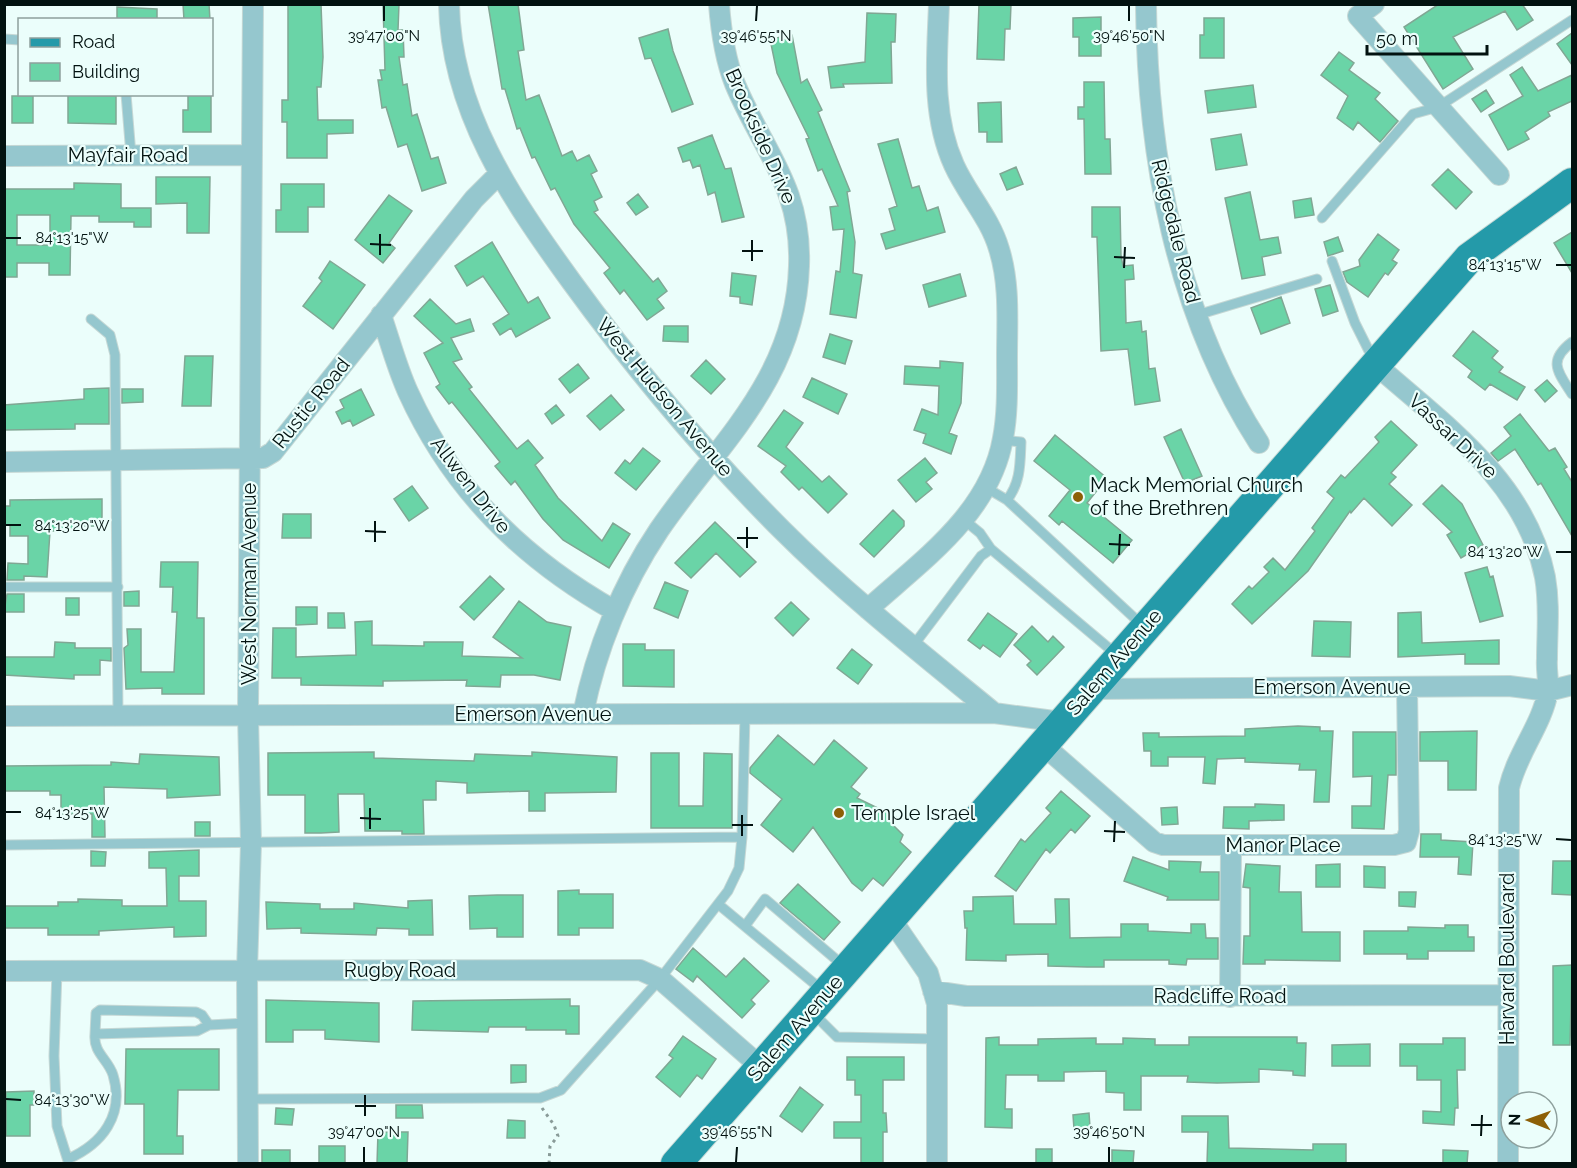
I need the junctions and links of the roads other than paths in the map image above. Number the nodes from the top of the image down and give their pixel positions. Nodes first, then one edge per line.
1 (253, 4) edge
2 (449, 4) edge
3 (719, 4) edge
4 (939, 4) edge
5 (1146, 4) edge
6 (1374, 4) edge
7 (1572, 20) edge
8 (126, 96) edge
9 (1438, 107) junction
10 (252, 154) junction
11 (131, 155) junction
12 (4, 156) edge
13 (499, 174) junction
14 (1499, 175) dead end
15 (1572, 183) edge
16 (1322, 218) dead end
17 (1332, 261) dead end
18 (1317, 279) dead end
19 (381, 315) junction
20 (1197, 315) junction
21 (91, 319) dead end
22 (1572, 342) edge
23 (1375, 364) junction
24 (1572, 394) edge
25 (1003, 440) junction
26 (1259, 443) dead end
27 (714, 458) junction
28 (249, 460) junction
29 (117, 461) junction
30 (4, 462) edge
31 (985, 488) junction
32 (1007, 500) junction
33 (963, 519) junction
34 (991, 549) junction
35 (4, 587) edge
36 (118, 587) junction
37 (868, 609) junction
38 (615, 611) junction
39 (1144, 627) junction
40 (913, 646) junction
41 (1118, 657) junction
42 (1572, 685) edge
43 (1407, 687) junction
44 (1090, 689) junction
45 (1548, 691) junction
46 (994, 713) junction
47 (584, 714) junction
48 (745, 714) junction
49 (248, 715) junction
50 (4, 716) edge
51 (118, 716) junction
52 (1052, 733) junction
53 (742, 837) junction
54 (251, 843) junction
55 (4, 845) edge
56 (1231, 846) junction
57 (718, 904) junction
58 (891, 919) junction
59 (745, 926) junction
60 (847, 969) junction
61 (248, 970) junction
62 (4, 971) edge
63 (57, 971) junction
64 (660, 979) junction
65 (933, 991) junction
66 (1507, 995) junction
67 (1230, 996) junction
68 (818, 1002) junction
69 (247, 1023) junction
70 (209, 1025) junction
71 (95, 1034) junction
72 (937, 1039) junction
73 (761, 1067) junction
74 (250, 1099) junction
75 (68, 1162) edge
76 (248, 1164) edge
77 (676, 1164) edge
78 (937, 1164) edge
79 (1508, 1164) edge

1 - 10 street, West Norman Avenue
2 - 13 street, West Hudson Avenue
3 - 27 street, Brookside Drive
4 - 25 street
5 - 20 street, Ridgedale Road
6 - 9 street
7 - 9 lane
8 - 11 lane
9 - 14 street
9 - 16 lane
10 - 11 street, Mayfair Road
10 - 28 street, West Norman Avenue
11 - 12 street, Mayfair Road
13 - 19 street, Rustic Road
13 - 27 street, West Hudson Avenue
15 - 23 main road, Salem Avenue
17 - 23 lane
18 - 20 lane
19 - 28 street, Rustic Road
19 - 38 street, Allwen Drive
20 - 26 street, Ridgedale Road
21 - 29 lane
22 - 24 lane
23 - 39 main road, Salem Avenue
23 - 45 street, Vassar Drive
25 - 31 street
25 - 32 lane
27 - 37 street, West Hudson Avenue
27 - 38 street, Brookside Drive
28 - 29 street, Rustic Road
28 - 49 street, West Norman Avenue
29 - 30 street, Rustic Road
29 - 36 lane
31 - 32 lane
31 - 33 street
32 - 39 lane
33 - 34 lane
33 - 37 street
34 - 40 lane
34 - 41 lane
35 - 36 lane
36 - 51 lane
37 - 40 street, West Hudson Avenue
38 - 47 street, Brookside Drive
39 - 41 main road, Salem Avenue
40 - 46 street, West Hudson Avenue
41 - 44 main road, Salem Avenue
42 - 45 street, Emerson Avenue
43 - 44 street, Emerson Avenue
43 - 45 street, Emerson Avenue
43 - 56 street, Manor Place
44 - 52 main road, Salem Avenue
45 - 66 street, Harvard Boulevard
46 - 48 street, Emerson Avenue
46 - 52 street, Emerson Avenue
47 - 48 street, Emerson Avenue
47 - 49 street, Emerson Avenue
48 - 53 lane
49 - 51 street, Emerson Avenue
49 - 54 street, West Norman Avenue
50 - 51 street, Emerson Avenue
52 - 56 street, Manor Place
52 - 58 main road, Salem Avenue
53 - 54 lane
53 - 57 lane
54 - 55 lane
54 - 61 street, West Norman Avenue
56 - 67 street
57 - 59 lane
57 - 64 lane
58 - 60 main road, Salem Avenue
58 - 65 street
59 - 60 lane
59 - 68 lane
60 - 68 main road, Salem Avenue
61 - 63 street, Rugby Road
61 - 64 street, Rugby Road
61 - 69 street, West Norman Avenue
62 - 63 street, Rugby Road
63 - 75 lane
64 - 73 street, Rugby Road
64 - 74 lane
65 - 67 street, Radcliffe Road
65 - 72 street
66 - 67 street, Radcliffe Road
66 - 79 street, Harvard Boulevard
68 - 72 lane
68 - 73 main road, Salem Avenue
69 - 70 lane
69 - 74 street, West Norman Avenue
70 - 71 lane
70 - 71 lane
71 - 75 lane
72 - 78 street
73 - 77 main road, Salem Avenue
74 - 76 street, West Norman Avenue

